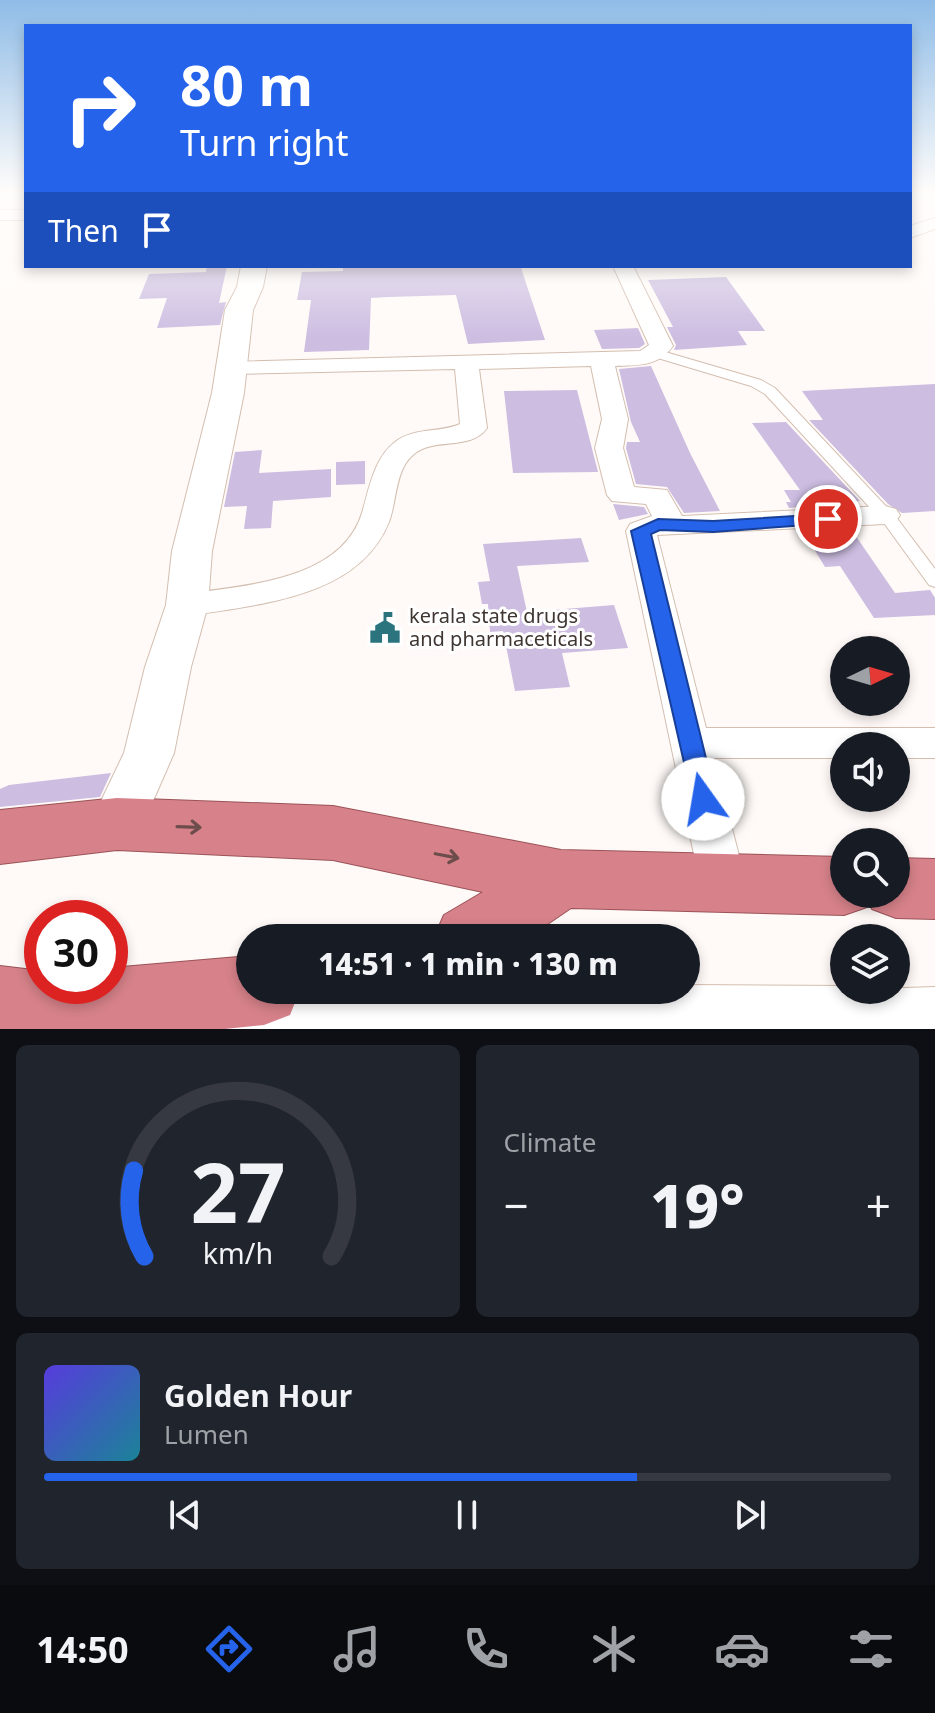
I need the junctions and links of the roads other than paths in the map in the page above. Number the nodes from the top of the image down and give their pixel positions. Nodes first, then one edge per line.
1 (254, 268) edge
2 (624, 268) edge
3 (655, 353) junction
4 (601, 359) junction
5 (466, 363) junction
6 (232, 367) junction
7 (885, 515) junction
8 (658, 524) junction
9 (935, 581) edge
10 (187, 605) junction
11 (690, 743) junction
12 (935, 743) edge
13 (117, 824) junction
14 (0, 837) edge
15 (561, 879) junction
16 (723, 883) junction
17 (830, 886) edge
18 (910, 888) edge
19 (935, 889) edge
20 (491, 924) edge
21 (236, 993) edge
22 (32, 1013) edge
23 (935, 1019) edge

1 - 6 street
2 - 3 street
3 - 4 street
3 - 7 lane
4 - 5 street
4 - 8 street
5 - 6 street
5 - 10 street
6 - 10 street
7 - 8 street
7 - 9 lane
8 - 11 street
10 - 13 street
11 - 12 street
11 - 16 street
13 - 14 highway
13 -> 15 highway
15 - 16 highway
15 - 20 highway
16 - 17 highway
18 - 19 highway
21 - 22 highway
22 - 23 street

